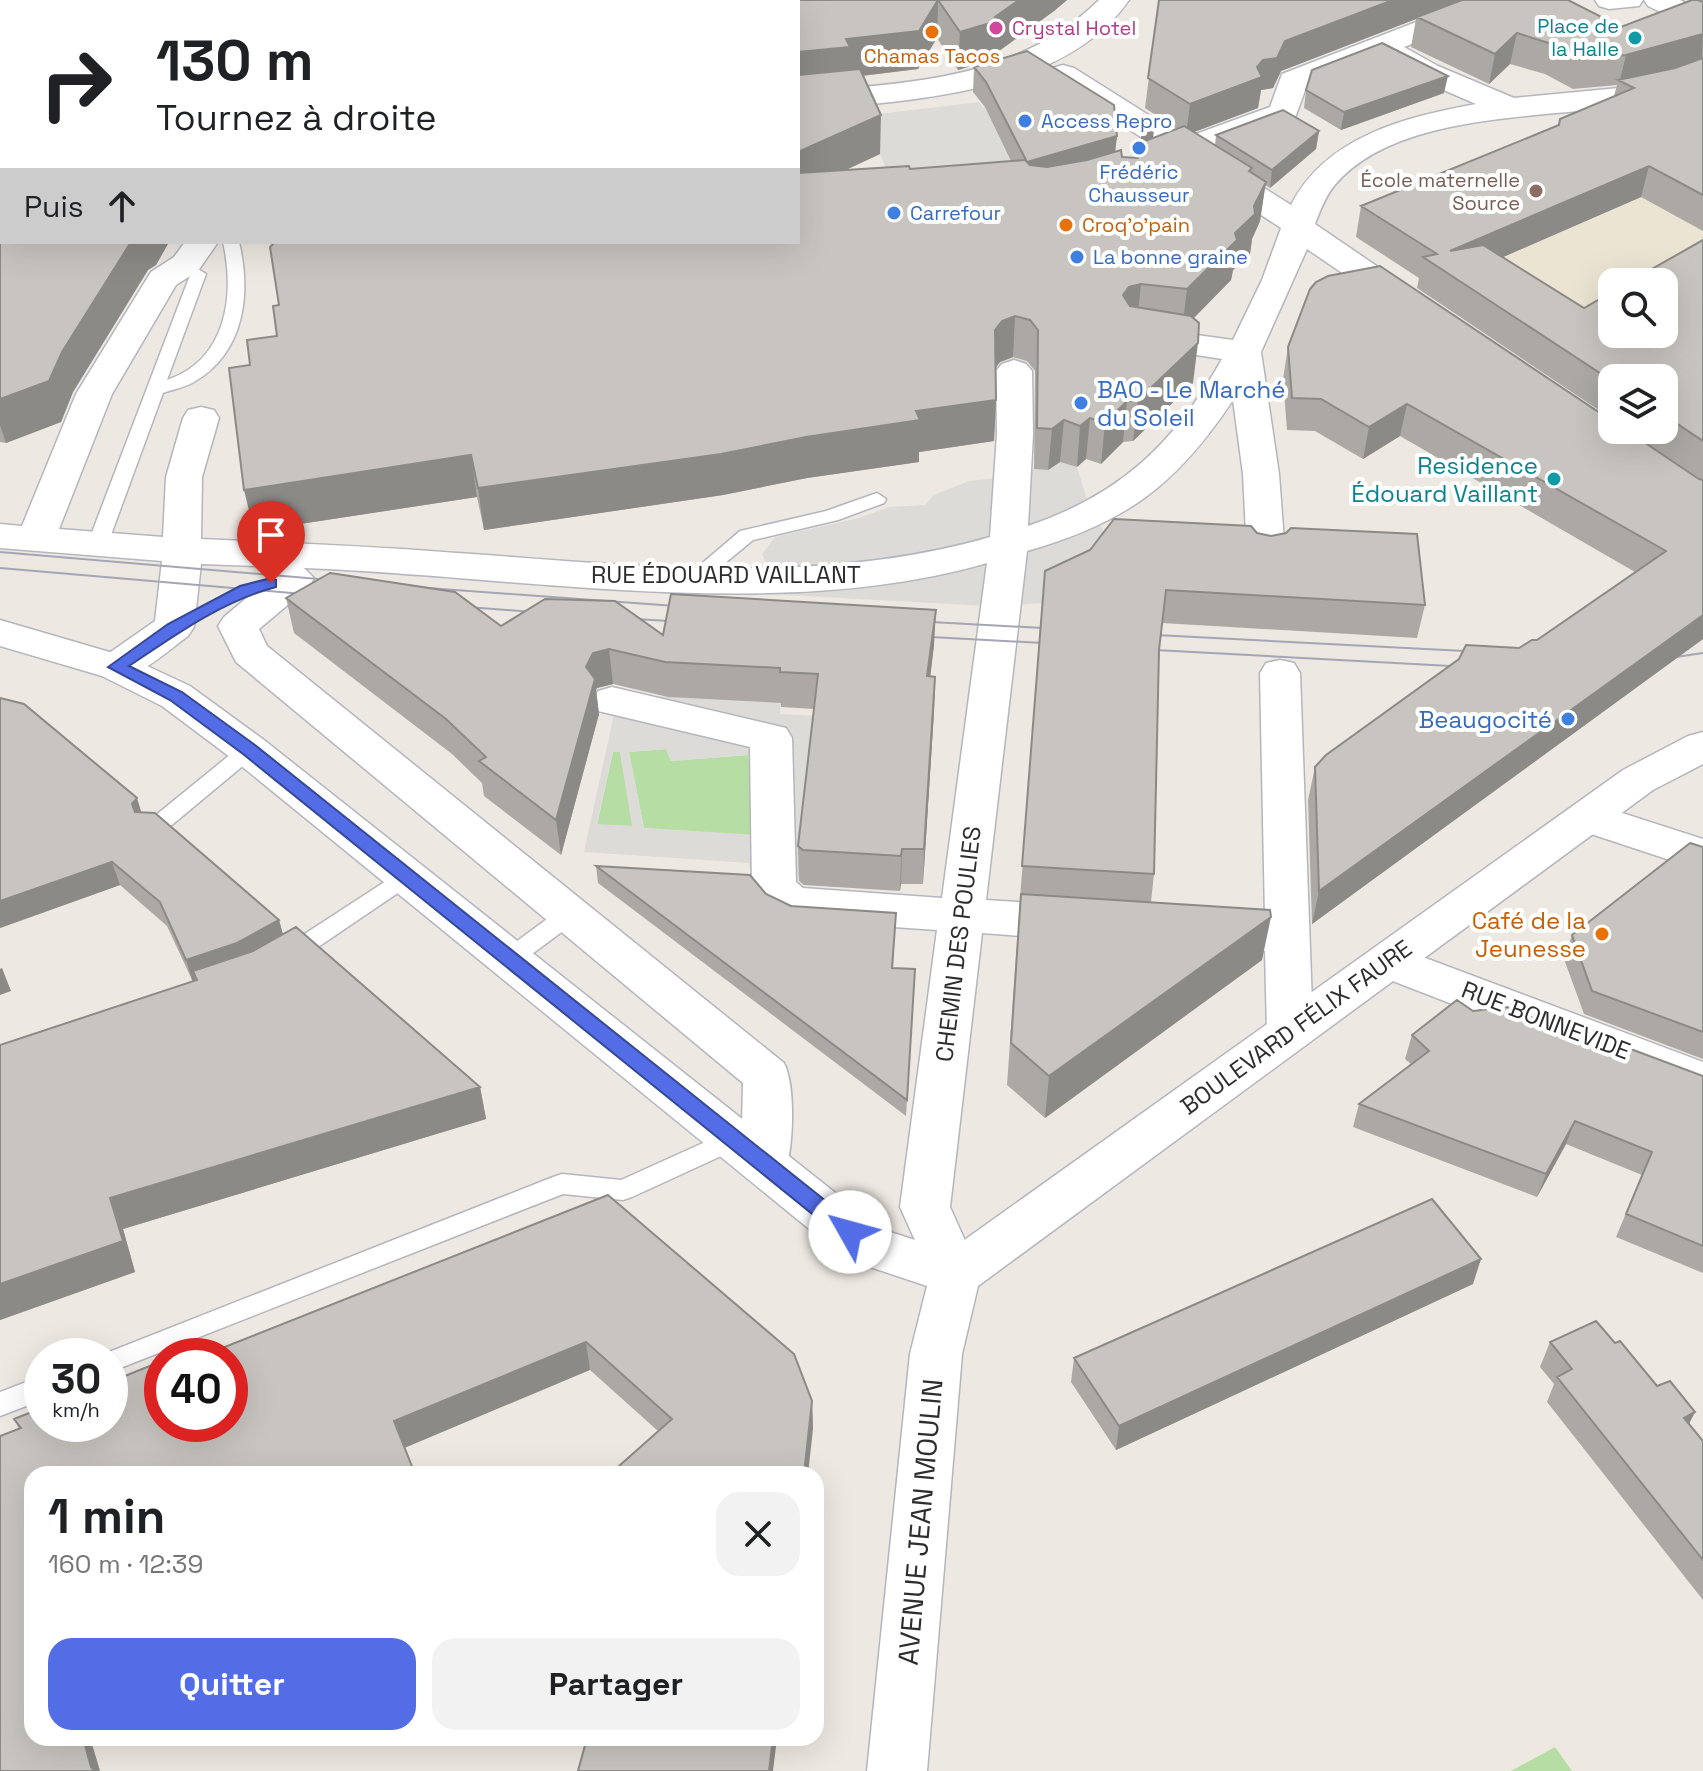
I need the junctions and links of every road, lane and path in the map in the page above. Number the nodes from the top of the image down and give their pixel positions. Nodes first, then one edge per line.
1 (1115, 0) edge
2 (1499, 0) edge
3 (1609, 0) edge
4 (1629, 0) edge
5 (1658, 0) edge
6 (1703, 24) edge
7 (1381, 46) junction
8 (1038, 57) junction
9 (1703, 74) edge
10 (800, 102) edge
11 (1512, 108) junction
12 (1308, 126) junction
13 (1183, 150) junction
14 (1124, 172) edge
15 (1297, 225) junction
16 (231, 244) edge
17 (200, 258) edge
18 (1436, 322) edge
19 (1138, 337) edge
20 (1244, 352) junction
21 (1014, 371) edge
22 (155, 390) junction
23 (201, 418) dead end
24 (877, 499) dead end
25 (18, 538) edge
26 (98, 543) junction
27 (1008, 547) junction
28 (181, 550) junction
29 (1266, 554) edge
30 (373, 559) junction
31 (295, 578) junction
32 (695, 578) junction
33 (174, 627) junction
34 (0, 633) edge
35 (116, 667) junction
36 (1280, 673) dead end
37 (612, 701) edge
38 (1703, 713) edge
39 (1703, 746) edge
40 (249, 750) junction
41 (1326, 758) edge
42 (1638, 780) junction
43 (1282, 796) junction
44 (1588, 817) junction
45 (153, 829) edge
46 (1703, 855) edge
47 (406, 876) junction
48 (961, 913) junction
49 (570, 914) junction
50 (1115, 926) edge
51 (1159, 929) edge
52 (1287, 935) junction
53 (509, 959) junction
54 (1388, 961) junction
55 (266, 968) edge
56 (1290, 1032) junction
57 (1703, 1082) edge
58 (750, 1152) junction
59 (955, 1274) junction
60 (128, 1354) edge
61 (24, 1395) edge
62 (0, 1404) edge
63 (897, 1771) edge

1 - 8 street
2 - 7 street
3 - 4 street
5 - 6 street
7 - 11 street
7 - 12 street
8 - 10 street
8 - 13 street
9 - 11 street
11 - 12 street
12 - 13 street
12 - 15 street, RUE ÉDOUARD VAILLANT
13 - 14 street
13 - 15 street
15 - 18 street
15 - 20 street, RUE ÉDOUARD VAILLANT
16 - 22 lane
17 - 22 lane
17 - 25 street
19 - 20 street
20 - 27 street, RUE ÉDOUARD VAILLANT
20 - 29 street
21 - 27 street
22 - 26 lane
23 - 28 street
24 - 32 lane
25 - 26 street, RUE ÉDOUARD VAILLANT
26 - 28 street, RUE ÉDOUARD VAILLANT
27 - 32 street, RUE ÉDOUARD VAILLANT
27 - 48 street, CHEMIN DES POULIES
28 - 30 street, RUE ÉDOUARD VAILLANT
28 - 33 street
30 - 31 street, RUE ÉDOUARD VAILLANT
30 - 32 street, RUE ÉDOUARD VAILLANT
31 - 33 street, RUE ÉDOUARD VAILLANT
31 - 49 street
33 - 35 street, RUE ÉDOUARD VAILLANT
34 - 35 street
35 - 40 street
36 - 43 street
37 - 48 street
38 - 42 street, BOULEVARD FÉLIX FAURE
39 - 42 street, BOULEVARD FÉLIX FAURE
40 - 45 lane
40 - 47 street
41 - 43 street
42 - 44 street, BOULEVARD FÉLIX FAURE
43 - 52 street
44 - 46 street
44 - 54 street, BOULEVARD FÉLIX FAURE
47 - 53 street
47 - 55 lane
48 - 50 street
48 - 59 street, CHEMIN DES POULIES
49 - 53 lane
49 - 58 street
51 - 52 street
52 - 56 street
53 - 58 street
54 - 56 street, BOULEVARD FÉLIX FAURE
54 - 57 street, RUE BONNEVIDE
56 - 59 street, BOULEVARD FÉLIX FAURE
58 - 59 street
58 - 60 lane
59 - 63 street, AVENUE JEAN MOULIN
61 - 62 lane

